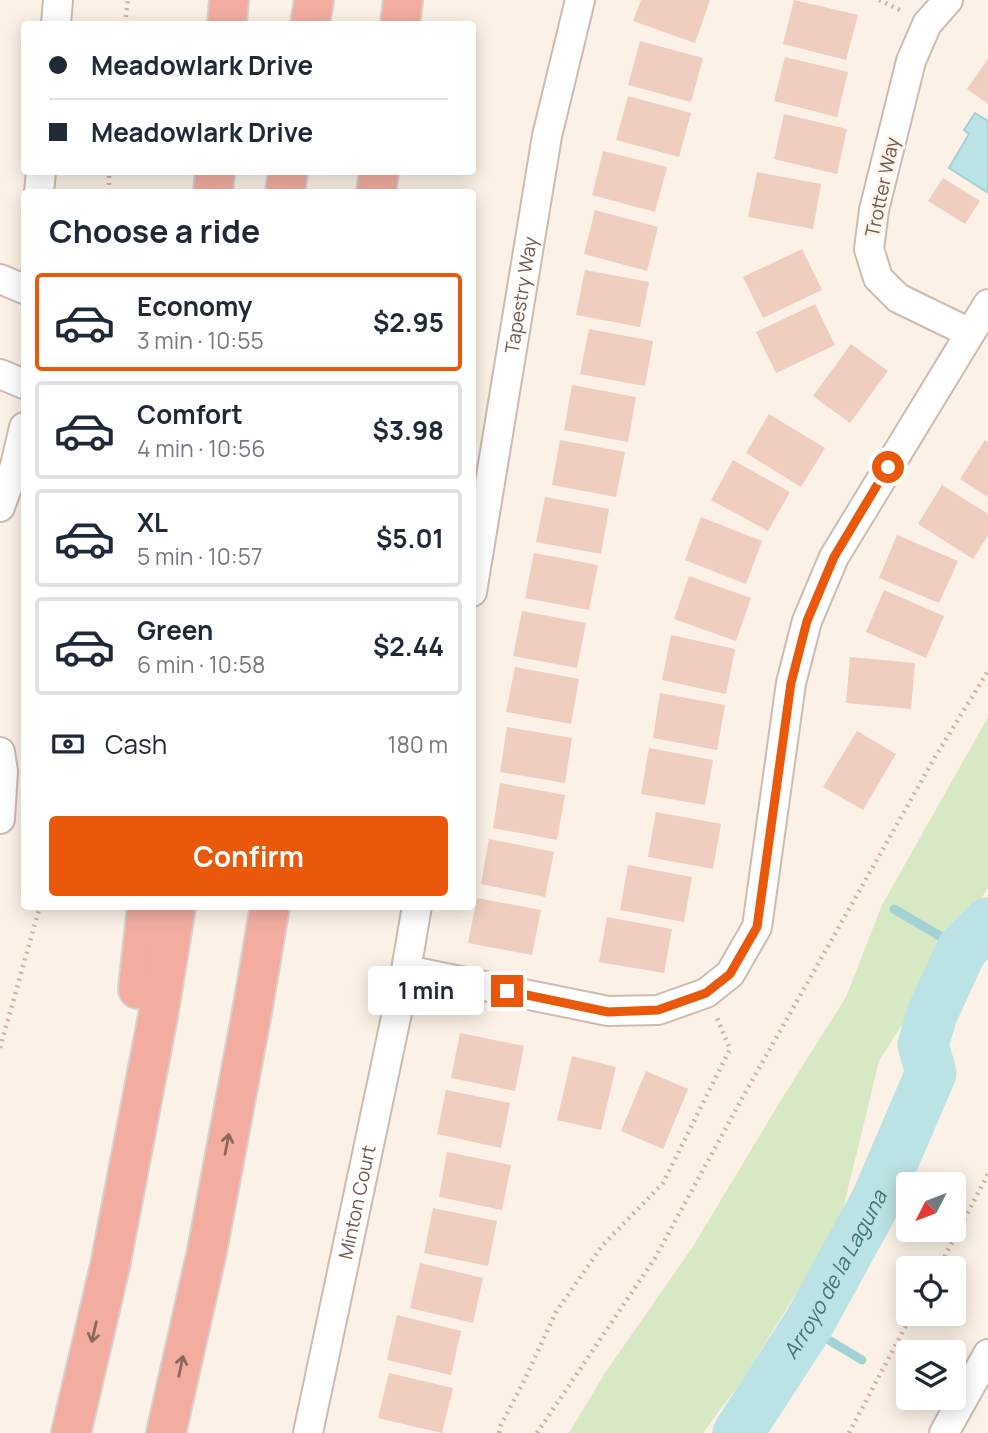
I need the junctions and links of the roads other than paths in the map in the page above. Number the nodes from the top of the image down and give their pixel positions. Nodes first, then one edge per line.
1 (58, 0) edge
2 (229, 0) edge
3 (314, 0) edge
4 (403, 0) edge
5 (580, 0) edge
6 (948, 0) edge
7 (56, 21) edge
8 (227, 21) edge
9 (310, 21) edge
10 (400, 21) edge
11 (0, 279) edge
12 (21, 288) edge
13 (988, 304) edge
14 (970, 333) junction
15 (0, 374) edge
16 (21, 383) edge
17 (21, 440) edge
18 (0, 507) edge
19 (476, 568) edge
20 (0, 752) edge
21 (0, 819) edge
22 (147, 910) edge
23 (175, 910) edge
24 (269, 910) edge
25 (416, 910) edge
26 (406, 970) junction
27 (110, 1266) junction
28 (988, 1354) edge
29 (71, 1433) edge
30 (166, 1433) edge
31 (308, 1433) edge
32 (944, 1433) edge

1 - 7 street
2 - 8 highway
3 - 9 highway
4 - 10 highway
5 - 19 street, Tapestry Way
6 - 14 street, Trotter Way
11 - 12 street
13 - 14 street
14 - 26 street
15 - 16 street
17 - 18 street
20 - 21 street
22 - 27 highway
23 - 27 highway
30 -> 24 highway
25 - 26 street
26 - 31 street, Minton Court
27 -> 29 highway
28 - 32 street

